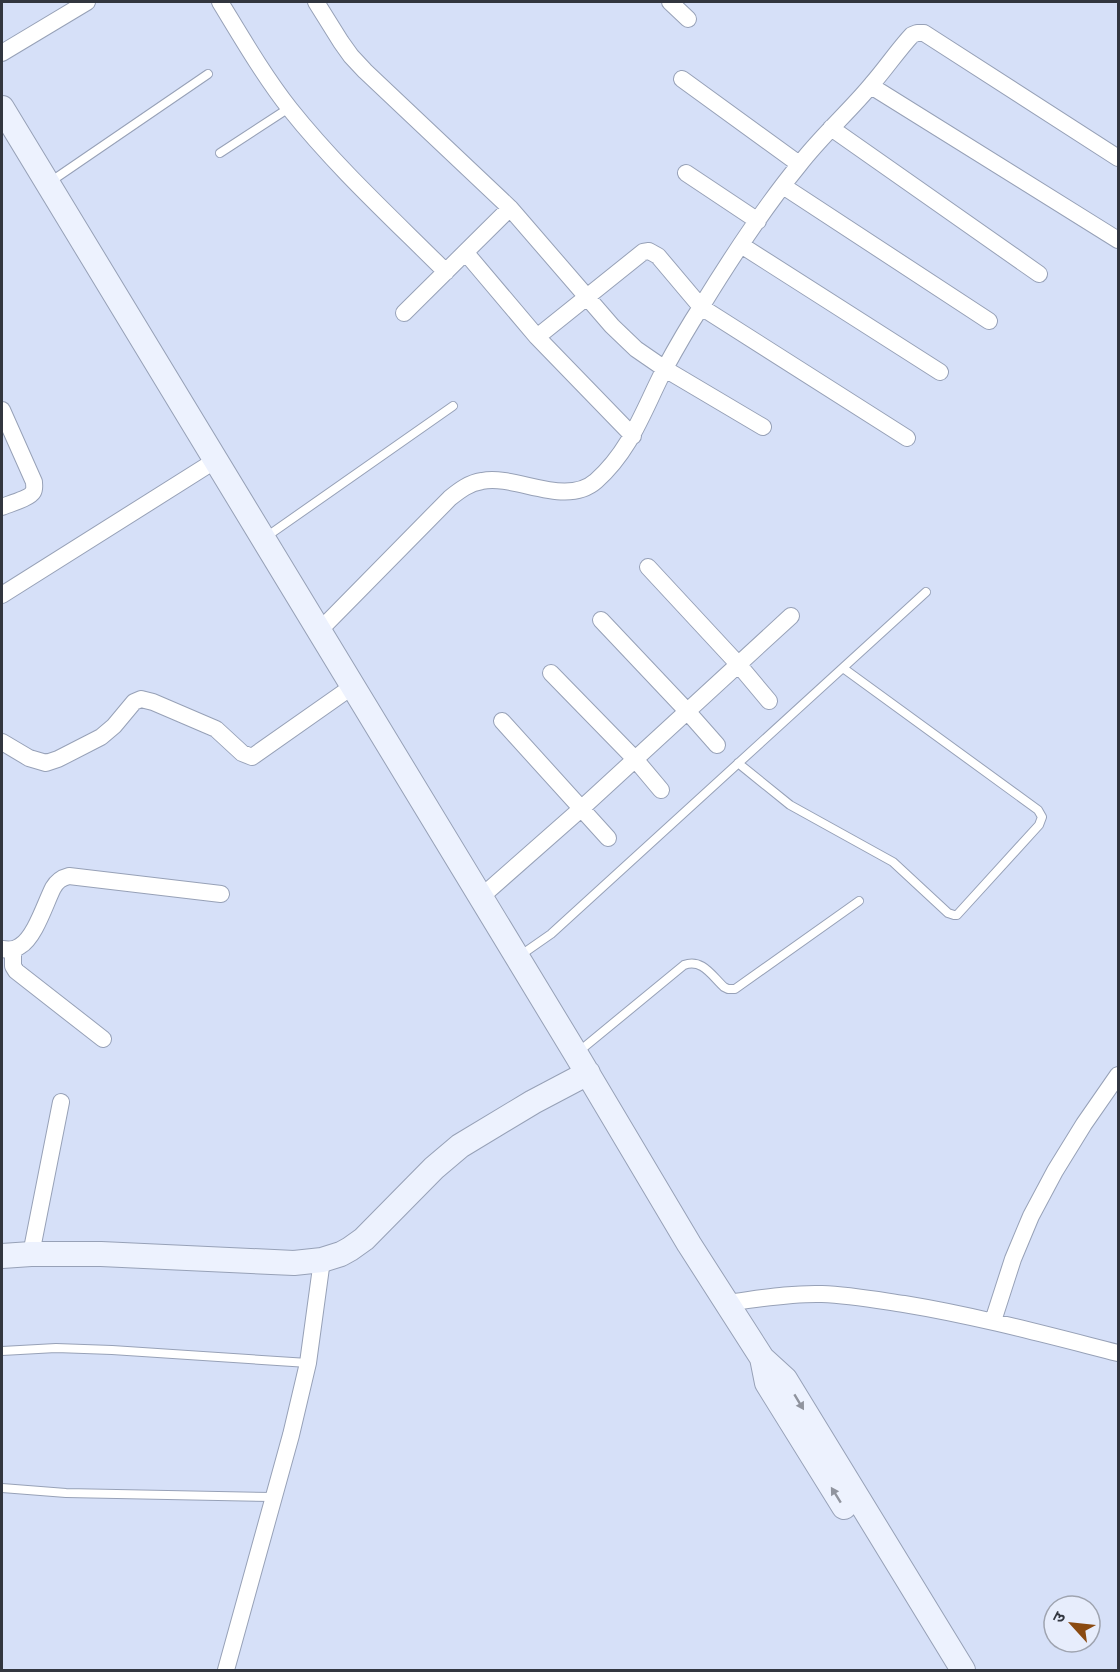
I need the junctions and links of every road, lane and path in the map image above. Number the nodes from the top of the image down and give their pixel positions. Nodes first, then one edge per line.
1 (87, 2) edge
2 (220, 2) edge
3 (316, 2) edge
4 (670, 2) edge
5 (688, 19) dead end
6 (2, 53) edge
7 (208, 74) dead end
8 (682, 79) dead end
9 (872, 86) junction
10 (2, 108) edge
11 (289, 108) junction
12 (831, 128) junction
13 (220, 153) dead end
14 (1119, 158) edge
15 (799, 164) junction
16 (686, 173) dead end
17 (48, 184) junction
18 (783, 186) junction
19 (510, 208) junction
20 (758, 221) junction
21 (1119, 240) edge
22 (741, 245) junction
23 (466, 253) junction
24 (446, 272) junction
25 (1039, 274) dead end
26 (586, 296) junction
27 (701, 307) junction
28 (404, 313) dead end
29 (989, 321) dead end
30 (537, 337) junction
31 (664, 369) junction
32 (940, 372) dead end
33 (453, 406) dead end
34 (2, 410) edge
35 (763, 426) dead end
36 (633, 436) junction
37 (907, 438) dead end
38 (204, 468) junction
39 (2, 507) edge
40 (264, 539) junction
41 (648, 567) dead end
42 (926, 592) dead end
43 (2, 595) edge
44 (791, 616) dead end
45 (601, 620) dead end
46 (327, 623) junction
47 (738, 664) junction
48 (843, 668) junction
49 (551, 673) dead end
50 (348, 690) junction
51 (769, 701) dead end
52 (687, 711) junction
53 (502, 721) dead end
54 (2, 742) edge
55 (717, 746) dead end
56 (635, 759) junction
57 (738, 763) junction
58 (660, 790) dead end
59 (582, 808) junction
60 (608, 838) dead end
61 (490, 890) junction
62 (220, 894) dead end
63 (859, 901) dead end
64 (7, 949) edge
65 (525, 952) junction
66 (103, 1039) dead end
67 (582, 1063) junction
68 (1119, 1076) edge
69 (61, 1102) dead end
70 (31, 1254) junction
71 (2, 1256) edge
72 (322, 1260) junction
73 (726, 1303) junction
74 (993, 1321) junction
75 (2, 1352) edge
76 (1119, 1353) edge
77 (762, 1358) junction
78 (308, 1363) junction
79 (2, 1488) edge
80 (273, 1497) junction
81 (226, 1671) edge
82 (944, 1671) edge
83 (963, 1671) edge

1 - 6 street
2 - 11 street
3 - 19 street
4 - 5 street
7 - 17 lane
8 - 15 street
9 - 12 street
9 - 14 street
9 - 21 street
10 - 17 main road
11 - 13 lane
11 - 24 street
12 - 15 street
12 - 25 street
15 - 18 street
16 - 20 street
17 - 38 main road
18 - 20 street
18 - 29 street
19 - 23 street
19 - 26 street
20 - 22 street
22 - 27 street
22 - 32 street
23 - 24 street
23 - 30 street
24 - 28 street
26 - 27 street
26 - 30 street
26 - 31 street
27 - 31 street
27 - 37 street
30 - 36 street
31 - 35 street
31 - 36 street
33 - 40 lane
34 - 39 street
36 - 46 street
38 - 40 main road
38 - 43 street
40 - 46 main road
41 - 47 street
42 - 48 lane
44 - 47 street
45 - 52 street
46 - 50 main road
47 - 51 street
47 - 52 street
48 - 57 lane
48 - 57 lane
49 - 56 street
50 - 54 street
50 - 61 main road
52 - 55 street
52 - 56 street
53 - 59 street
56 - 58 street
56 - 59 street
57 - 65 lane
59 - 60 street
59 - 61 street
61 - 65 main road
62 - 64 street
63 - 67 lane
64 - 66 street
65 - 67 main road
67 - 72 main road
67 - 73 main road
68 - 74 street
69 - 70 street
70 - 71 main road
70 - 72 main road
72 - 78 street
73 - 74 street
73 - 77 main road
74 - 76 street
75 - 78 lane
82 -> 77 main road
77 -> 83 main road
78 - 80 street
79 - 80 lane
80 - 81 street

